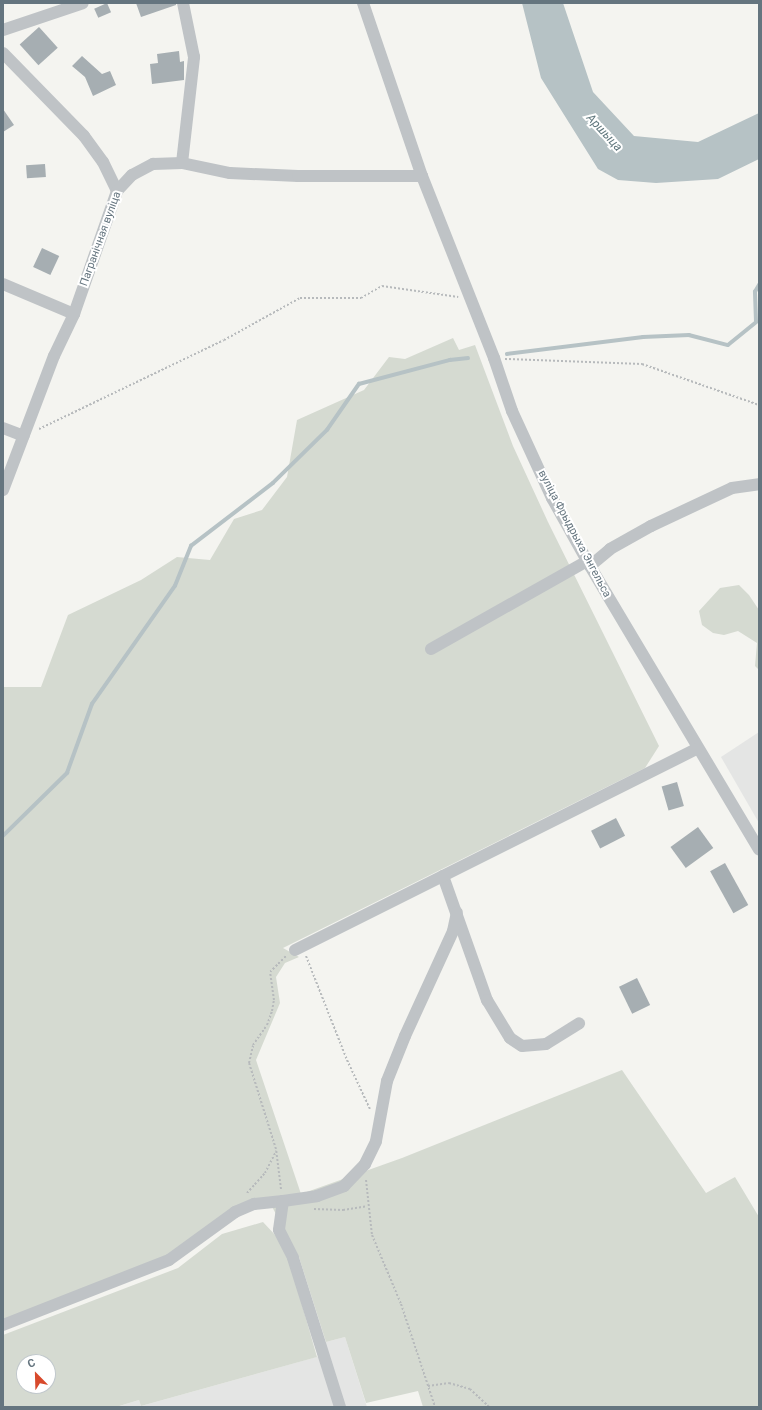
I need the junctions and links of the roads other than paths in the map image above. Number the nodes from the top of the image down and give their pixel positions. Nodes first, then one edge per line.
1 (83, 3) edge
2 (183, 3) edge
3 (364, 3) edge
4 (3, 30) edge
5 (3, 53) edge
6 (182, 163) junction
7 (422, 176) junction
8 (117, 192) junction
9 (3, 284) edge
10 (74, 314) junction
11 (3, 428) edge
12 (24, 436) junction
13 (759, 484) edge
14 (3, 490) edge
15 (588, 564) junction
16 (431, 649) dead end
17 (697, 749) junction
18 (759, 850) edge
19 (443, 876) junction
20 (457, 912) junction
21 (299, 948) road end
22 (579, 1023) dead end
23 (283, 1201) junction
24 (3, 1325) edge
25 (340, 1407) edge

1 - 4 street
2 - 6 street
3 - 7 street, вуліца Фрыдрыха Энгельса
5 - 8 street
6 - 7 street, Пагранічная вуліца
6 - 8 street, Пагранічная вуліца
7 - 15 street, вуліца Фрыдрыха Энгельса
8 - 10 street, Пагранічная вуліца
9 - 10 street
10 - 12 street, Пагранічная вуліца
11 - 12 street
12 - 14 street, Пагранічная вуліца
13 - 15 street
15 - 16 street
15 - 17 street, вуліца Фрыдрыха Энгельса
17 - 18 street, вуліца Фрыдрыха Энгельса
17 - 19 street
19 - 20 street
19 - 21 street
20 - 22 street
20 - 23 street
23 - 24 street
23 - 25 street

